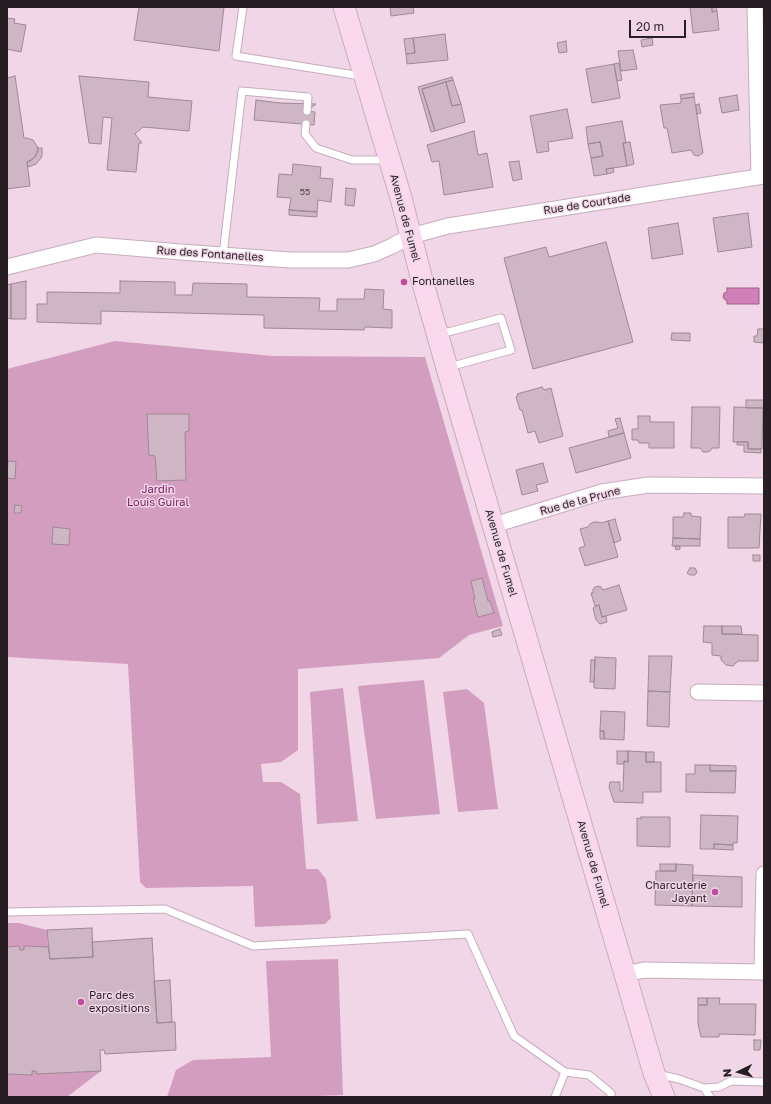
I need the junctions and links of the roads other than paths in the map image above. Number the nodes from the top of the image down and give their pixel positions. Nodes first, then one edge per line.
1 (243, 7) edge
2 (344, 7) edge
3 (755, 7) edge
4 (760, 25) edge
5 (364, 77) junction
6 (307, 111) dead end
7 (306, 124) dead end
8 (389, 160) junction
9 (762, 176) edge
10 (411, 236) junction
11 (223, 255) junction
12 (7, 267) edge
13 (438, 334) junction
14 (447, 368) junction
15 (764, 486) edge
16 (493, 526) junction
17 (698, 692) dead end
18 (764, 693) edge
19 (764, 874) edge
20 (7, 912) edge
21 (763, 972) edge
22 (625, 974) junction
23 (564, 1072) junction
24 (654, 1073) junction
25 (764, 1082) edge
26 (704, 1088) junction
27 (555, 1097) edge
28 (611, 1097) edge
29 (664, 1097) edge
30 (710, 1097) edge

1 - 5 lane
2 - 5 main road, Avenue de Fumel
3 - 4 street
4 - 9 street
5 - 8 main road, Avenue de Fumel
6 - 11 lane
7 - 8 lane
8 - 10 main road, Avenue de Fumel
9 - 10 street, Rue de Courtade
10 - 11 street, Rue des Fontanelles
10 - 13 main road, Avenue de Fumel
11 - 12 street, Rue des Fontanelles
13 - 14 main road, Avenue de Fumel
13 - 14 lane
14 - 16 main road, Avenue de Fumel
15 - 16 street, Rue de la Prune
16 - 22 main road, Avenue de Fumel
17 - 18 street
19 - 21 street
20 - 23 lane
21 - 22 street
22 - 24 main road, Avenue de Fumel
23 - 27 lane
23 - 28 lane
24 - 26 lane
24 - 29 main road, Avenue de Fumel
25 - 26 lane
26 - 30 lane

